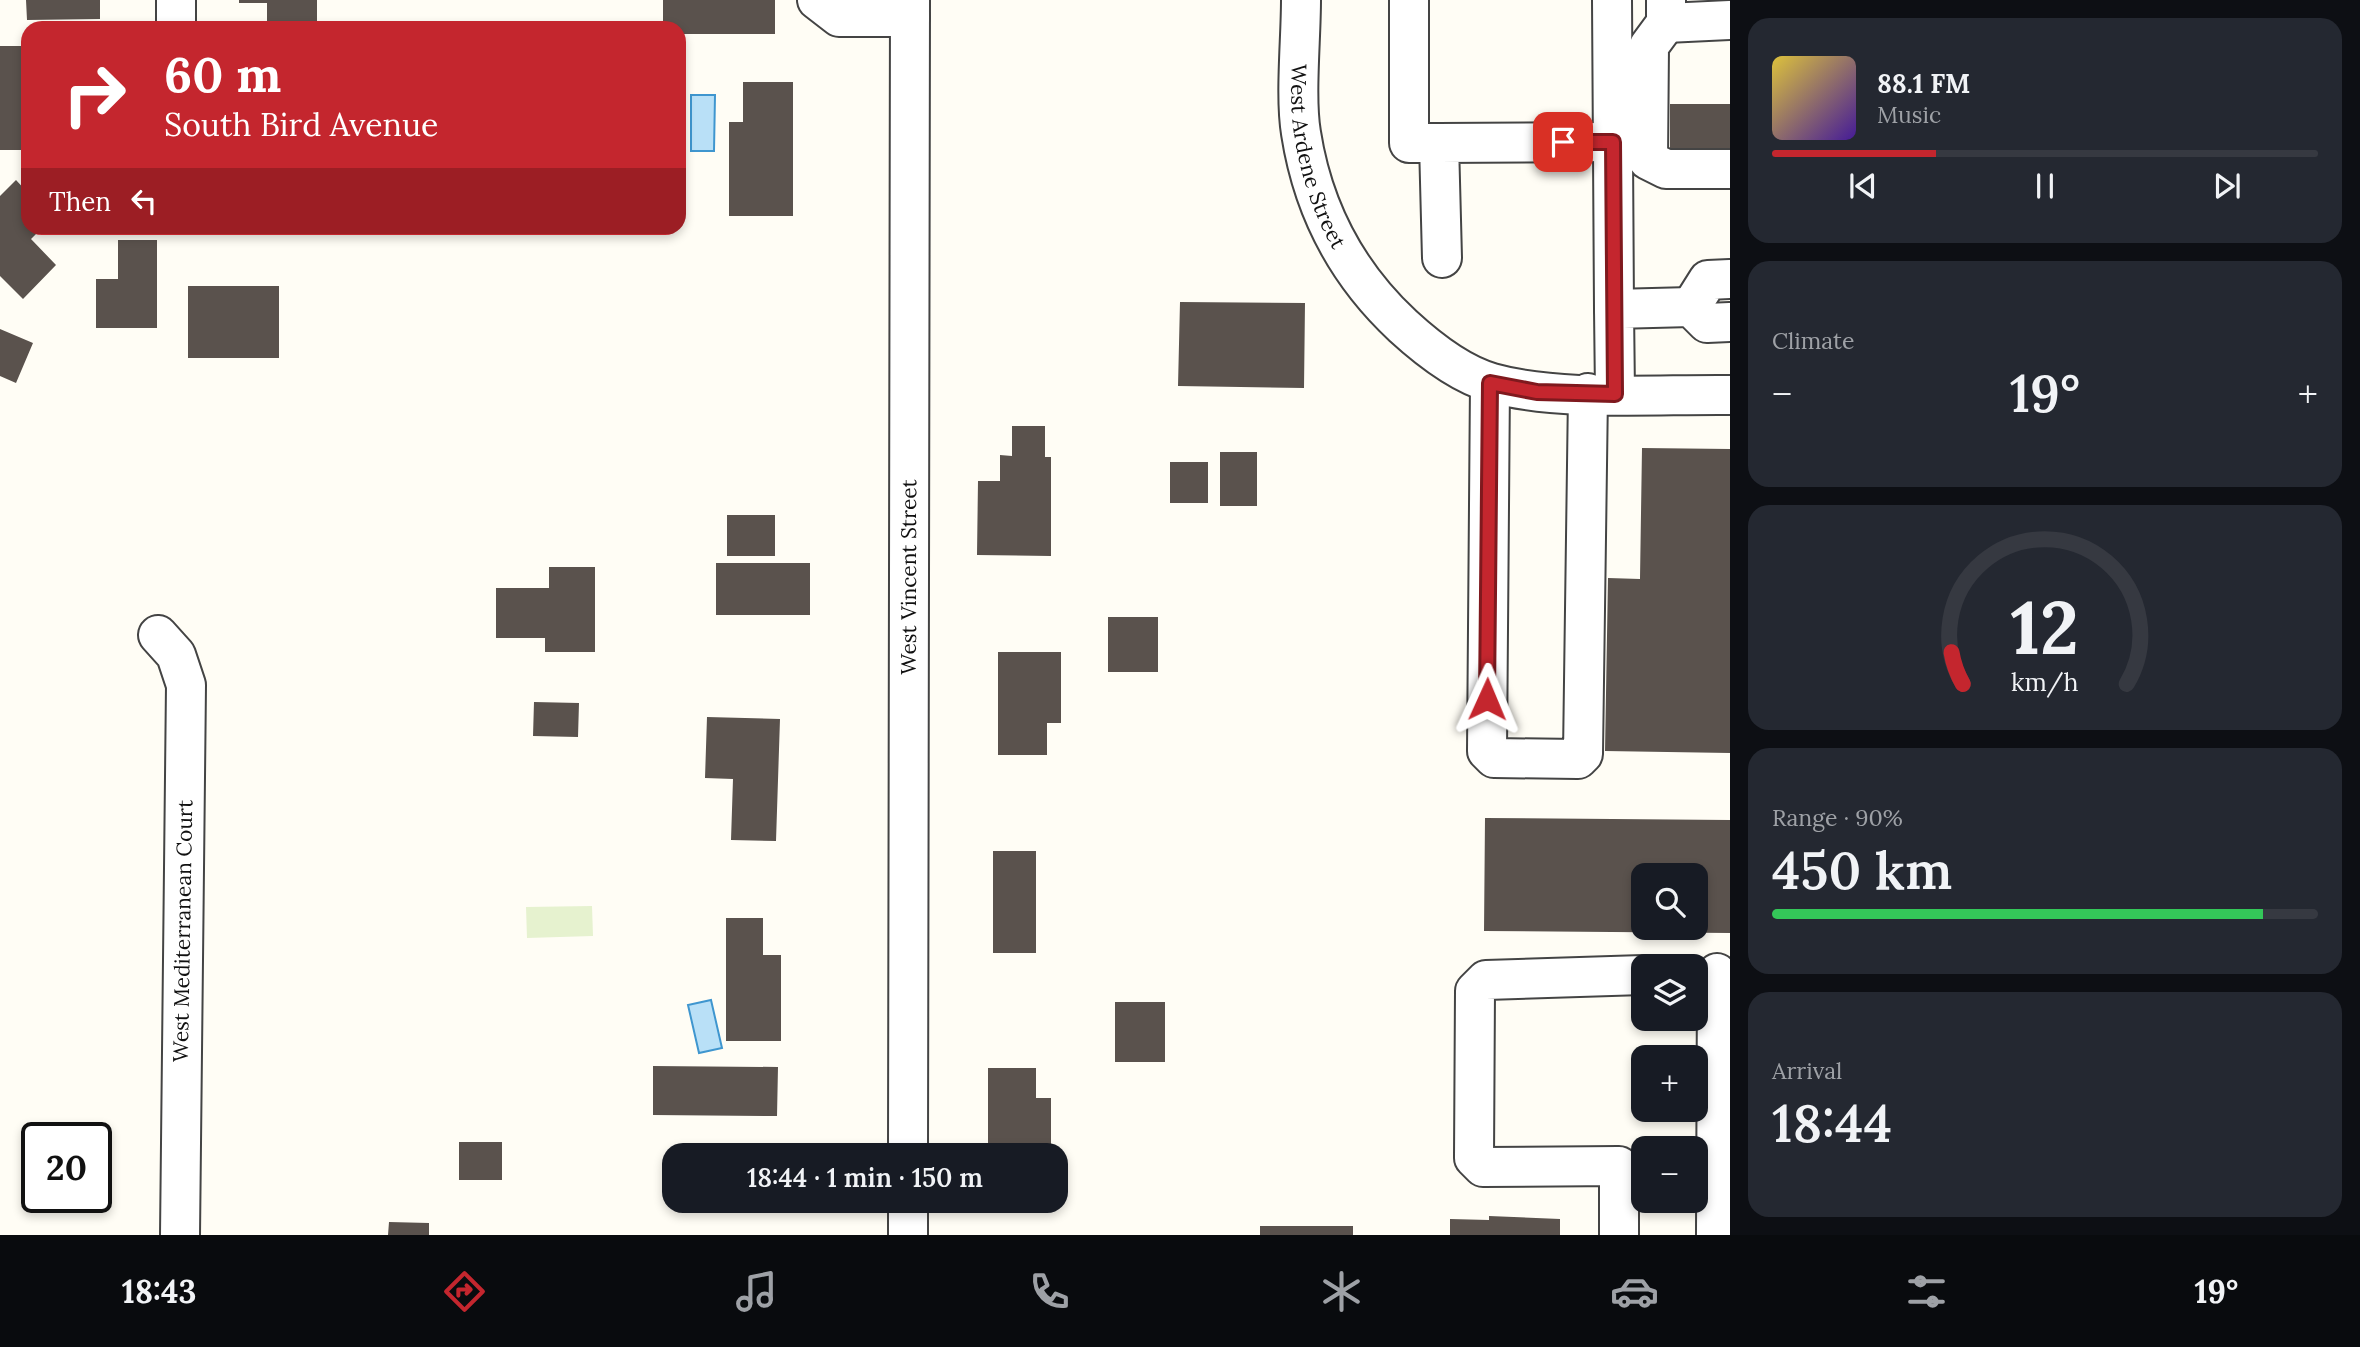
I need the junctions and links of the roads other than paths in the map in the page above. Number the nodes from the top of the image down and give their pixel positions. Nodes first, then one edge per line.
1 (176, 0) edge
2 (817, 0) edge
3 (1301, 0) edge
4 (1409, 0) edge
5 (1612, 0) edge
6 (910, 8) edge
7 (1666, 11) edge
8 (1730, 20) edge
9 (176, 21) edge
10 (1613, 142) junction
11 (1439, 143) junction
12 (1730, 169) edge
13 (1442, 258) dead end
14 (1730, 279) edge
15 (1691, 307) junction
16 (1614, 309) junction
17 (1730, 322) edge
18 (1490, 383) junction
19 (1601, 393) junction
20 (1730, 395) edge
21 (158, 635) dead end
22 (1714, 973) edge
23 (1631, 975) edge
24 (1707, 1136) edge
25 (908, 1143) edge
26 (1631, 1166) edge
27 (1708, 1181) edge
28 (908, 1213) edge
29 (180, 1235) edge
30 (908, 1235) edge
31 (1619, 1235) edge
32 (1716, 1235) edge

1 - 9 street
2 - 6 street
3 - 18 street, West Ardene Street
4 - 11 street
5 - 10 street
6 - 25 street, West Vincent Street
7 - 8 street
7 - 12 street
10 - 11 street
10 - 16 street
11 - 13 street
14 - 15 street
15 - 16 street
15 - 17 street
16 - 19 street
18 - 19 street, West Ardene Street
18 - 19 street
19 - 20 street, West Ardene Street
21 - 29 street, West Mediterranean Court
22 - 24 street
23 - 26 street
26 - 31 street
27 - 32 street
28 - 30 street

